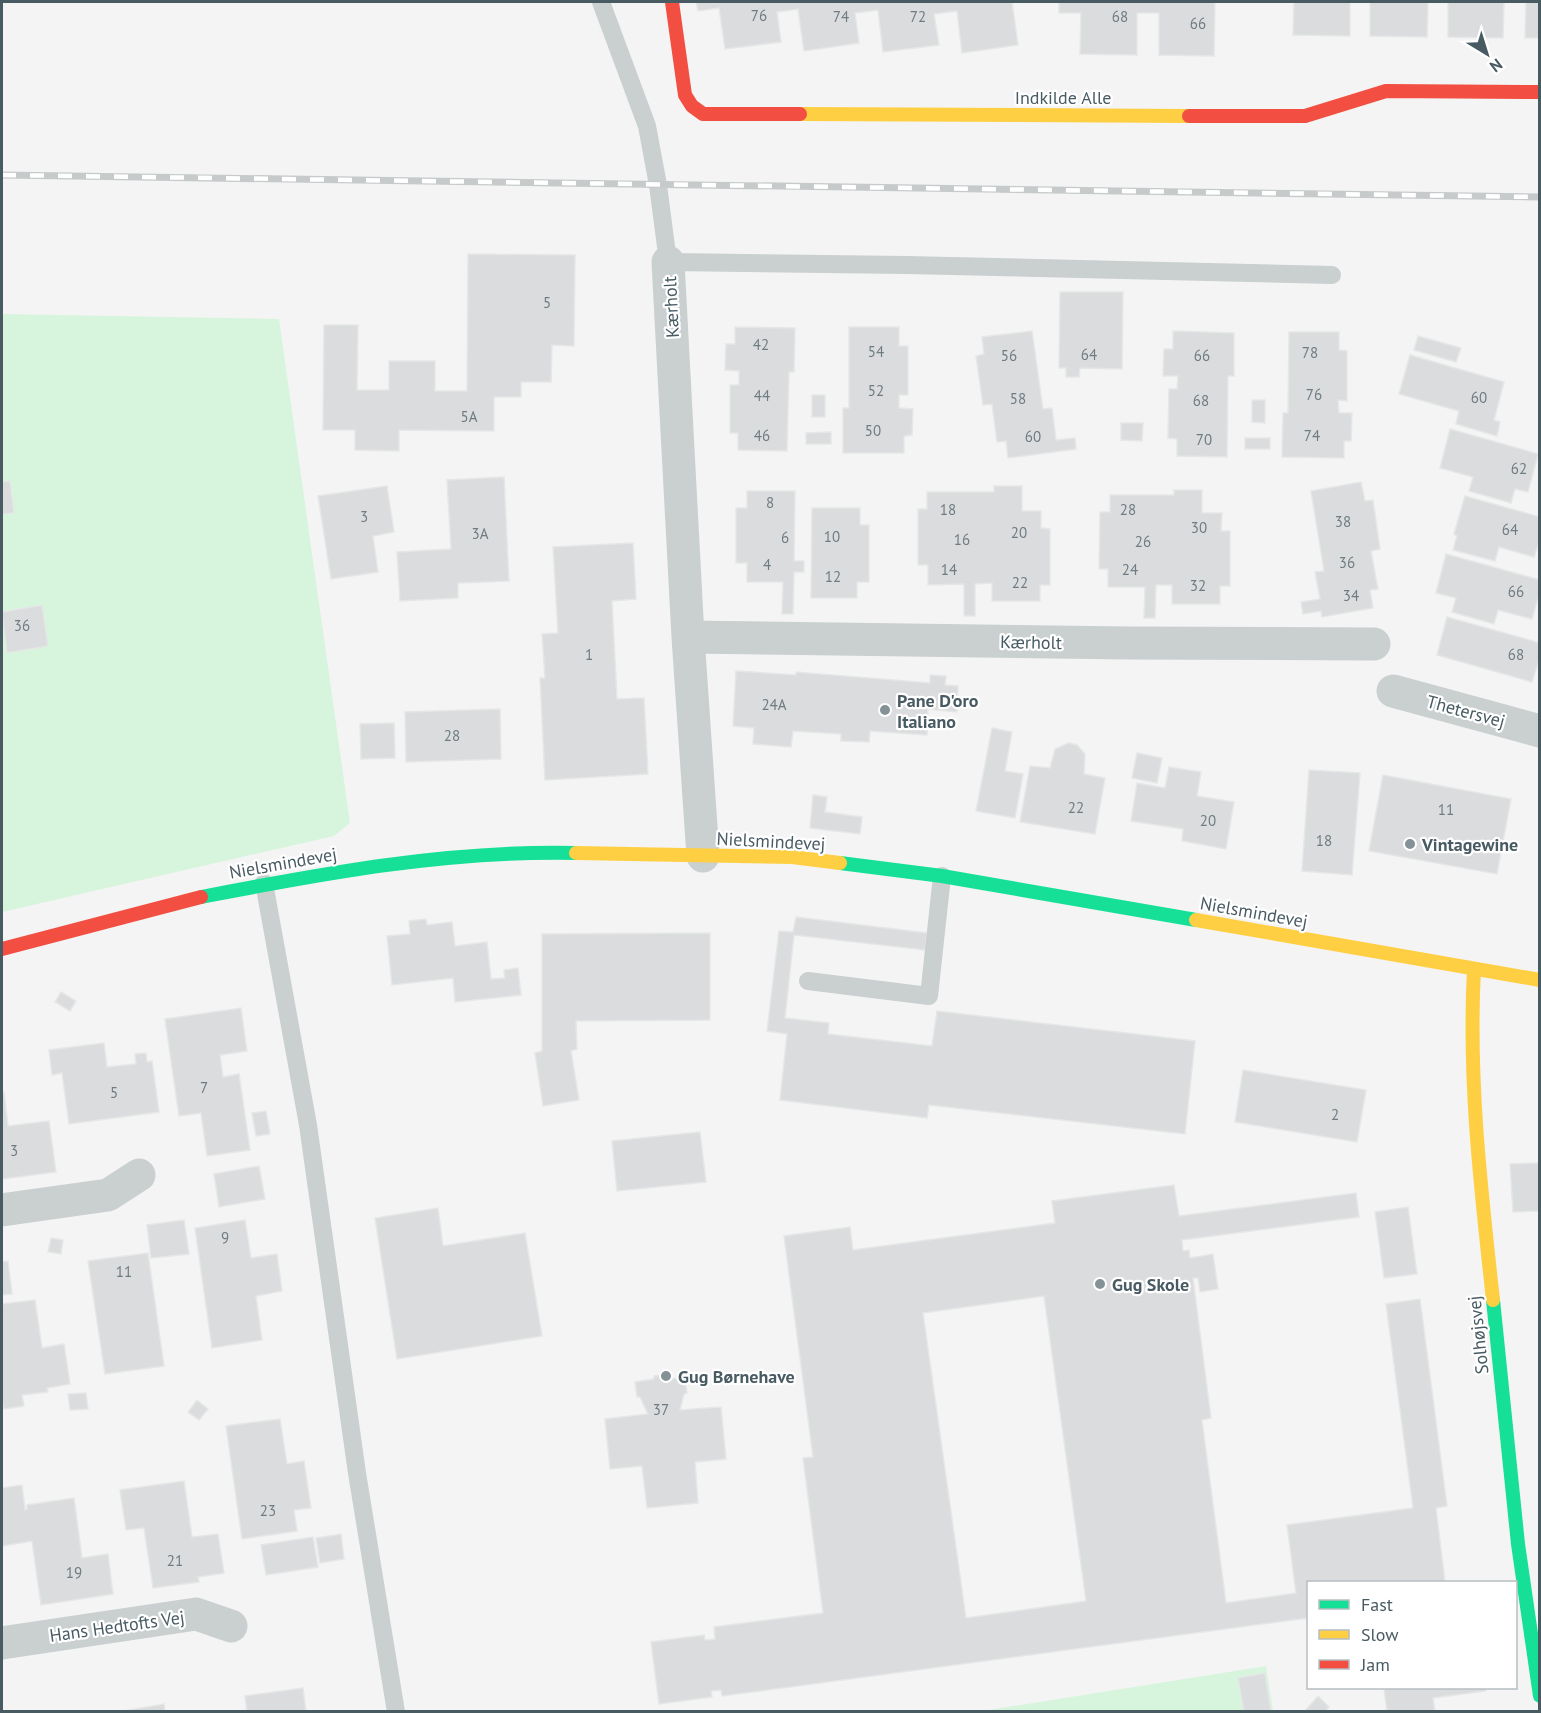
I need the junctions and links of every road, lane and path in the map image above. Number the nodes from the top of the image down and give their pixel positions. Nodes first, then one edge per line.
1 (601, 2) edge
2 (672, 2) edge
3 (1539, 92) edge
4 (668, 262) junction
5 (1332, 275) dead end
6 (688, 637) junction
7 (1374, 644) dead end
8 (1393, 691) dead end
9 (1539, 731) edge
10 (703, 856) junction
11 (942, 876) junction
12 (264, 883) junction
13 (2, 949) edge
14 (1474, 969) junction
15 (1539, 980) edge
16 (808, 981) dead end
17 (139, 1175) dead end
18 (2, 1210) edge
19 (231, 1626) dead end
20 (2, 1643) edge
21 (1537, 1660) edge
22 (1539, 1696) edge
23 (396, 1712) edge

1 - 4 lane, Kærholt
2 - 3 street, Indkilde Alle
4 - 5 lane
4 - 6 street, Kærholt
6 - 7 street, Kærholt
6 - 10 street, Kærholt
8 - 9 street, Thetersvej
10 - 11 street, Nielsmindevej
10 - 12 street, Nielsmindevej
11 - 14 street, Nielsmindevej
11 - 16 lane
12 - 13 street, Nielsmindevej
12 - 23 lane
14 - 15 street, Nielsmindevej
14 - 21 street, Solhøjsvej
17 - 18 street
19 - 20 street, Hans Hedtofts Vej
21 - 22 street, Solhøjsvej

